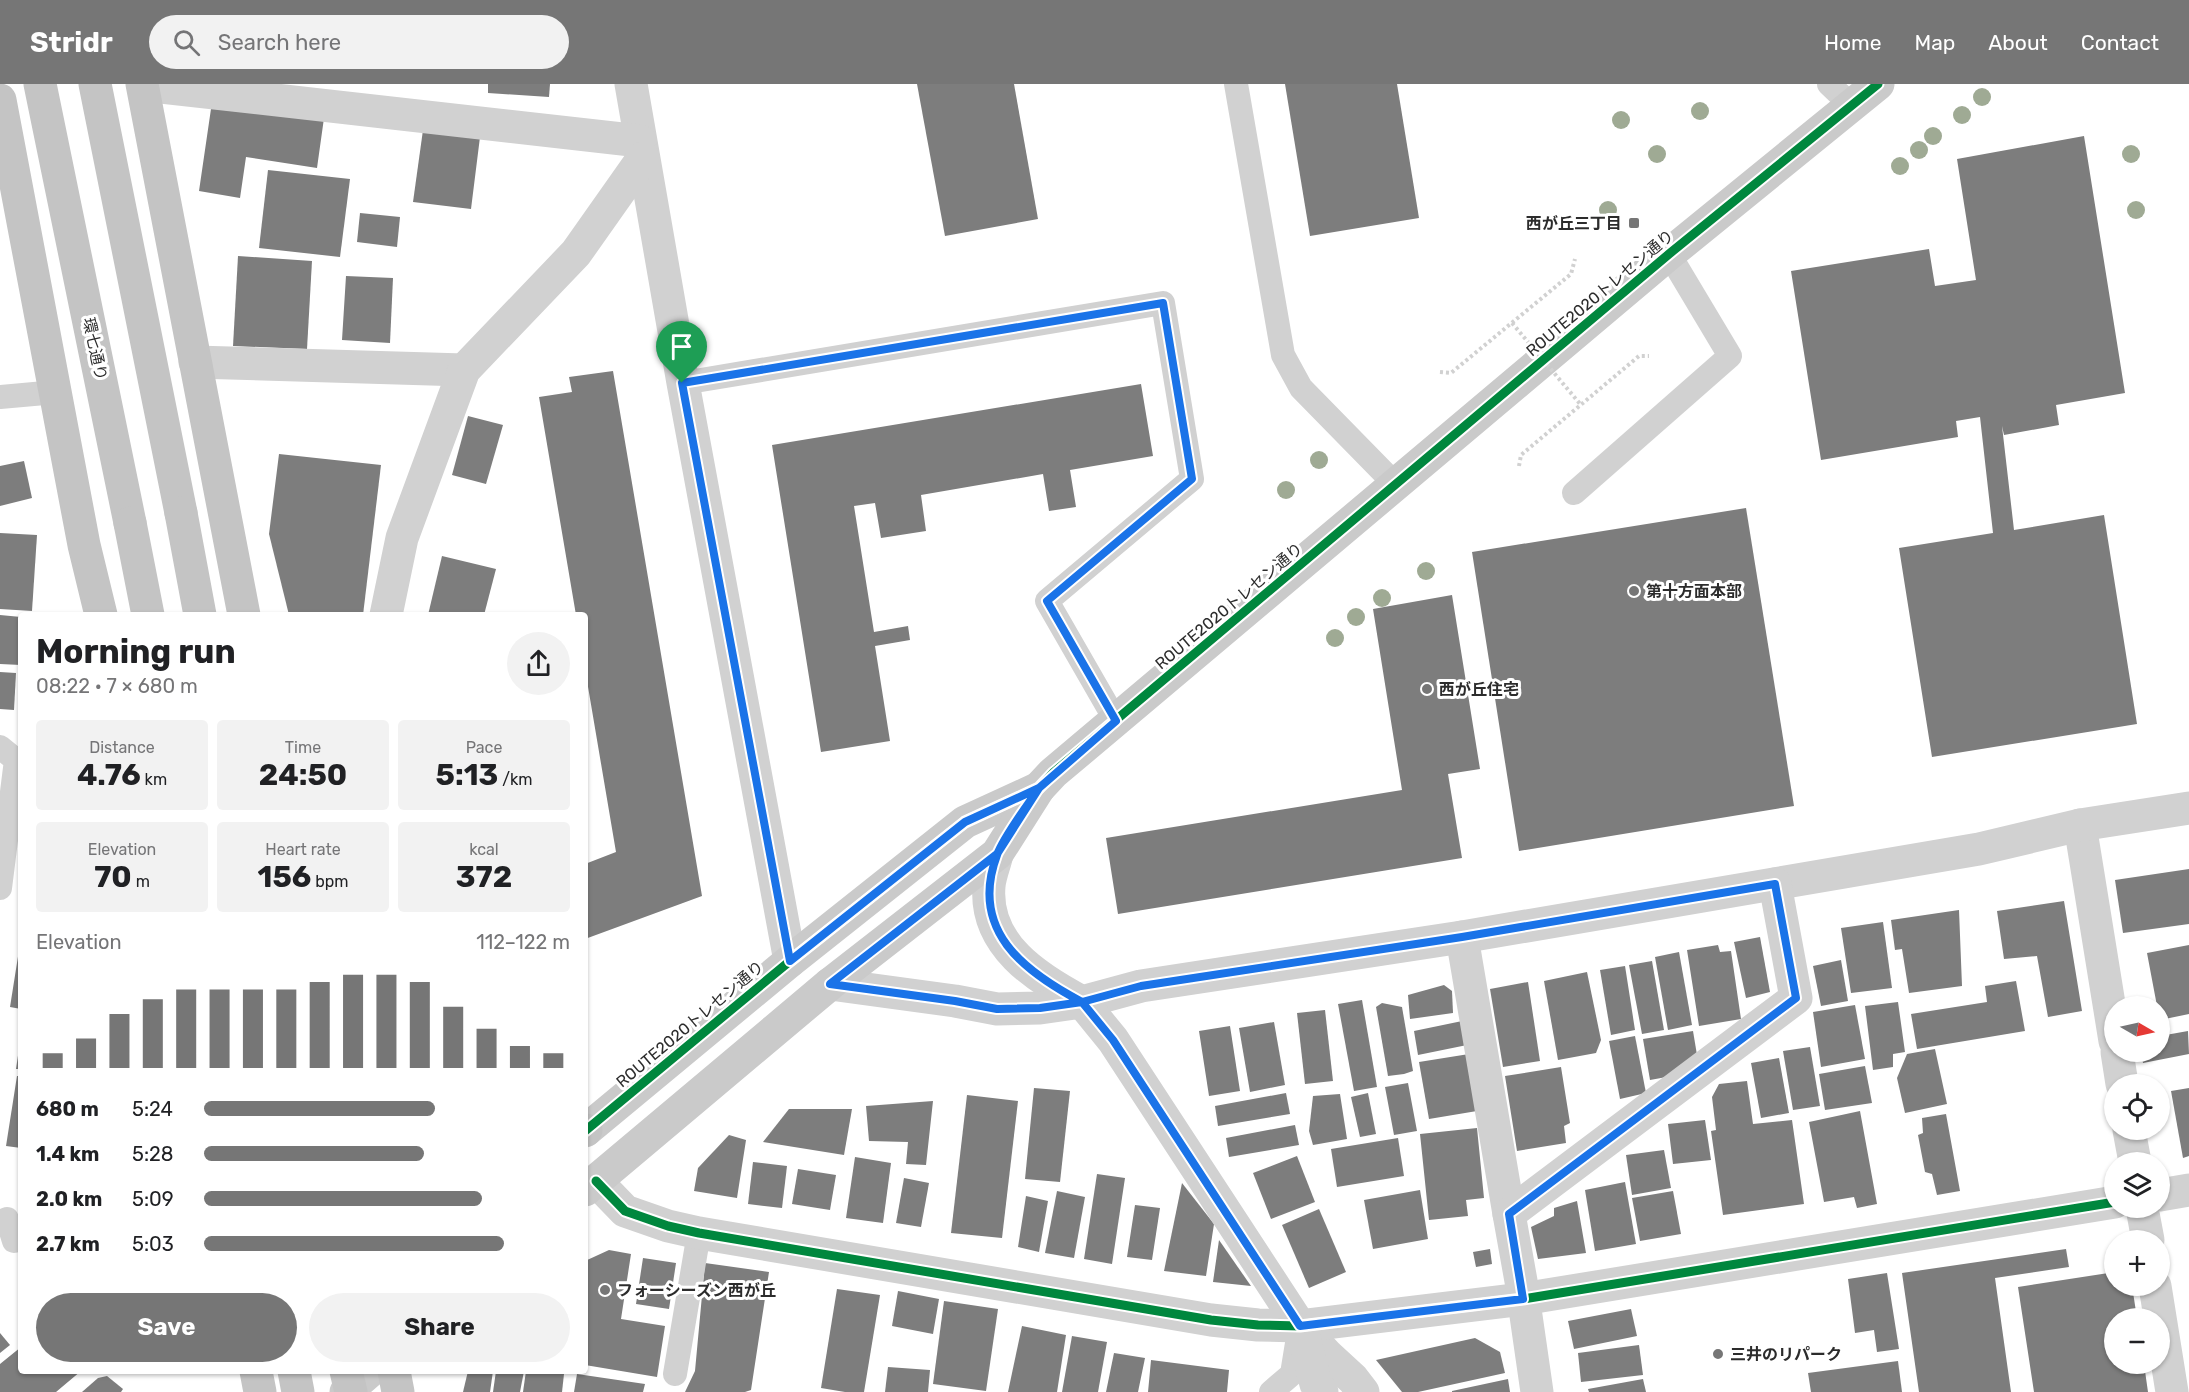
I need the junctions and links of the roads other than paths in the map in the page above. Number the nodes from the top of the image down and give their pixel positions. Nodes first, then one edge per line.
1 (40, 84) edge
2 (95, 84) edge
3 (631, 84) edge
4 (1236, 84) edge
5 (1878, 84) edge
6 (143, 85) edge
7 (310, 94) edge
8 (1840, 95) edge
9 (1, 108) edge
10 (642, 149) junction
11 (1669, 254) junction
12 (195, 362) junction
13 (464, 370) junction
14 (682, 383) junction
15 (56, 392) junction
16 (0, 398) edge
17 (1396, 485) junction
18 (1575, 493) dead end
19 (100, 612) edge
20 (147, 612) edge
21 (199, 612) edge
22 (243, 612) edge
23 (387, 612) edge
24 (1116, 721) junction
25 (0, 747) edge
26 (1039, 788) junction
27 (2189, 808) edge
28 (2080, 825) junction
29 (997, 854) junction
30 (1775, 884) junction
31 (0, 888) edge
32 (1462, 937) junction
33 (790, 961) junction
34 (830, 984) junction
35 (2108, 996) edge
36 (1082, 1002) junction
37 (588, 1128) edge
38 (590, 1185) edge
39 (2189, 1190) edge
40 (2170, 1193) edge
41 (2104, 1204) edge
42 (1509, 1214) junction
43 (0, 1222) edge
44 (699, 1233) junction
45 (18, 1240) edge
46 (2157, 1296) edge
47 (1523, 1299) junction
48 (1300, 1326) junction
49 (257, 1374) edge
50 (295, 1374) edge
51 (346, 1374) edge
52 (367, 1374) edge
53 (395, 1374) edge
54 (675, 1374) dead end
55 (260, 1392) edge
56 (298, 1392) edge
57 (348, 1392) edge
58 (398, 1392) edge
59 (1271, 1392) edge
60 (1322, 1392) edge
61 (1363, 1392) edge
62 (1537, 1392) edge
63 (2172, 1392) edge

1 - 20 main road, 環七通り, bridge
2 - 21 main road, bridge
3 - 10 street
4 - 17 lane
5 - 8 main road, ROUTE2020トレセン通り
6 - 7 street
6 - 12 main road
7 - 10 street
8 - 11 main road, ROUTE2020トレセン通り
9 - 15 main road
10 - 13 street
10 - 14 street
11 - 17 main road, ROUTE2020トレセン通り
11 - 18 lane
12 - 13 street
12 - 22 main road
13 - 23 street
14 - 24 lane
14 - 33 street
15 - 16 lane
15 - 19 main road
17 - 24 main road, ROUTE2020トレセン通り
24 - 26 main road, ROUTE2020トレセン通り
25 - 31 lane
26 - 29 main road, ROUTE2020トレセン通り
26 - 33 main road, ROUTE2020トレセン通り
27 - 28 street
28 - 30 street
28 - 35 street
29 - 34 main road, ROUTE2020トレセン通り
29 - 36 street
30 - 32 street
30 - 42 street
32 - 36 street
32 - 42 street
33 - 37 main road, ROUTE2020トレセン通り
34 - 36 street
34 - 38 main road, ROUTE2020トレセン通り
36 - 48 street
38 - 44 street
39 - 40 street
41 - 47 street
42 - 47 street
43 - 45 lane
44 - 48 street
44 - 54 lane
46 - 63 street
47 - 48 street
47 - 62 street
48 - 59 lane
48 - 60 street
48 - 61 street
49 - 55 main road
50 - 56 main road
51 - 57 main road, bridge
52 - 57 main road
53 - 58 main road

